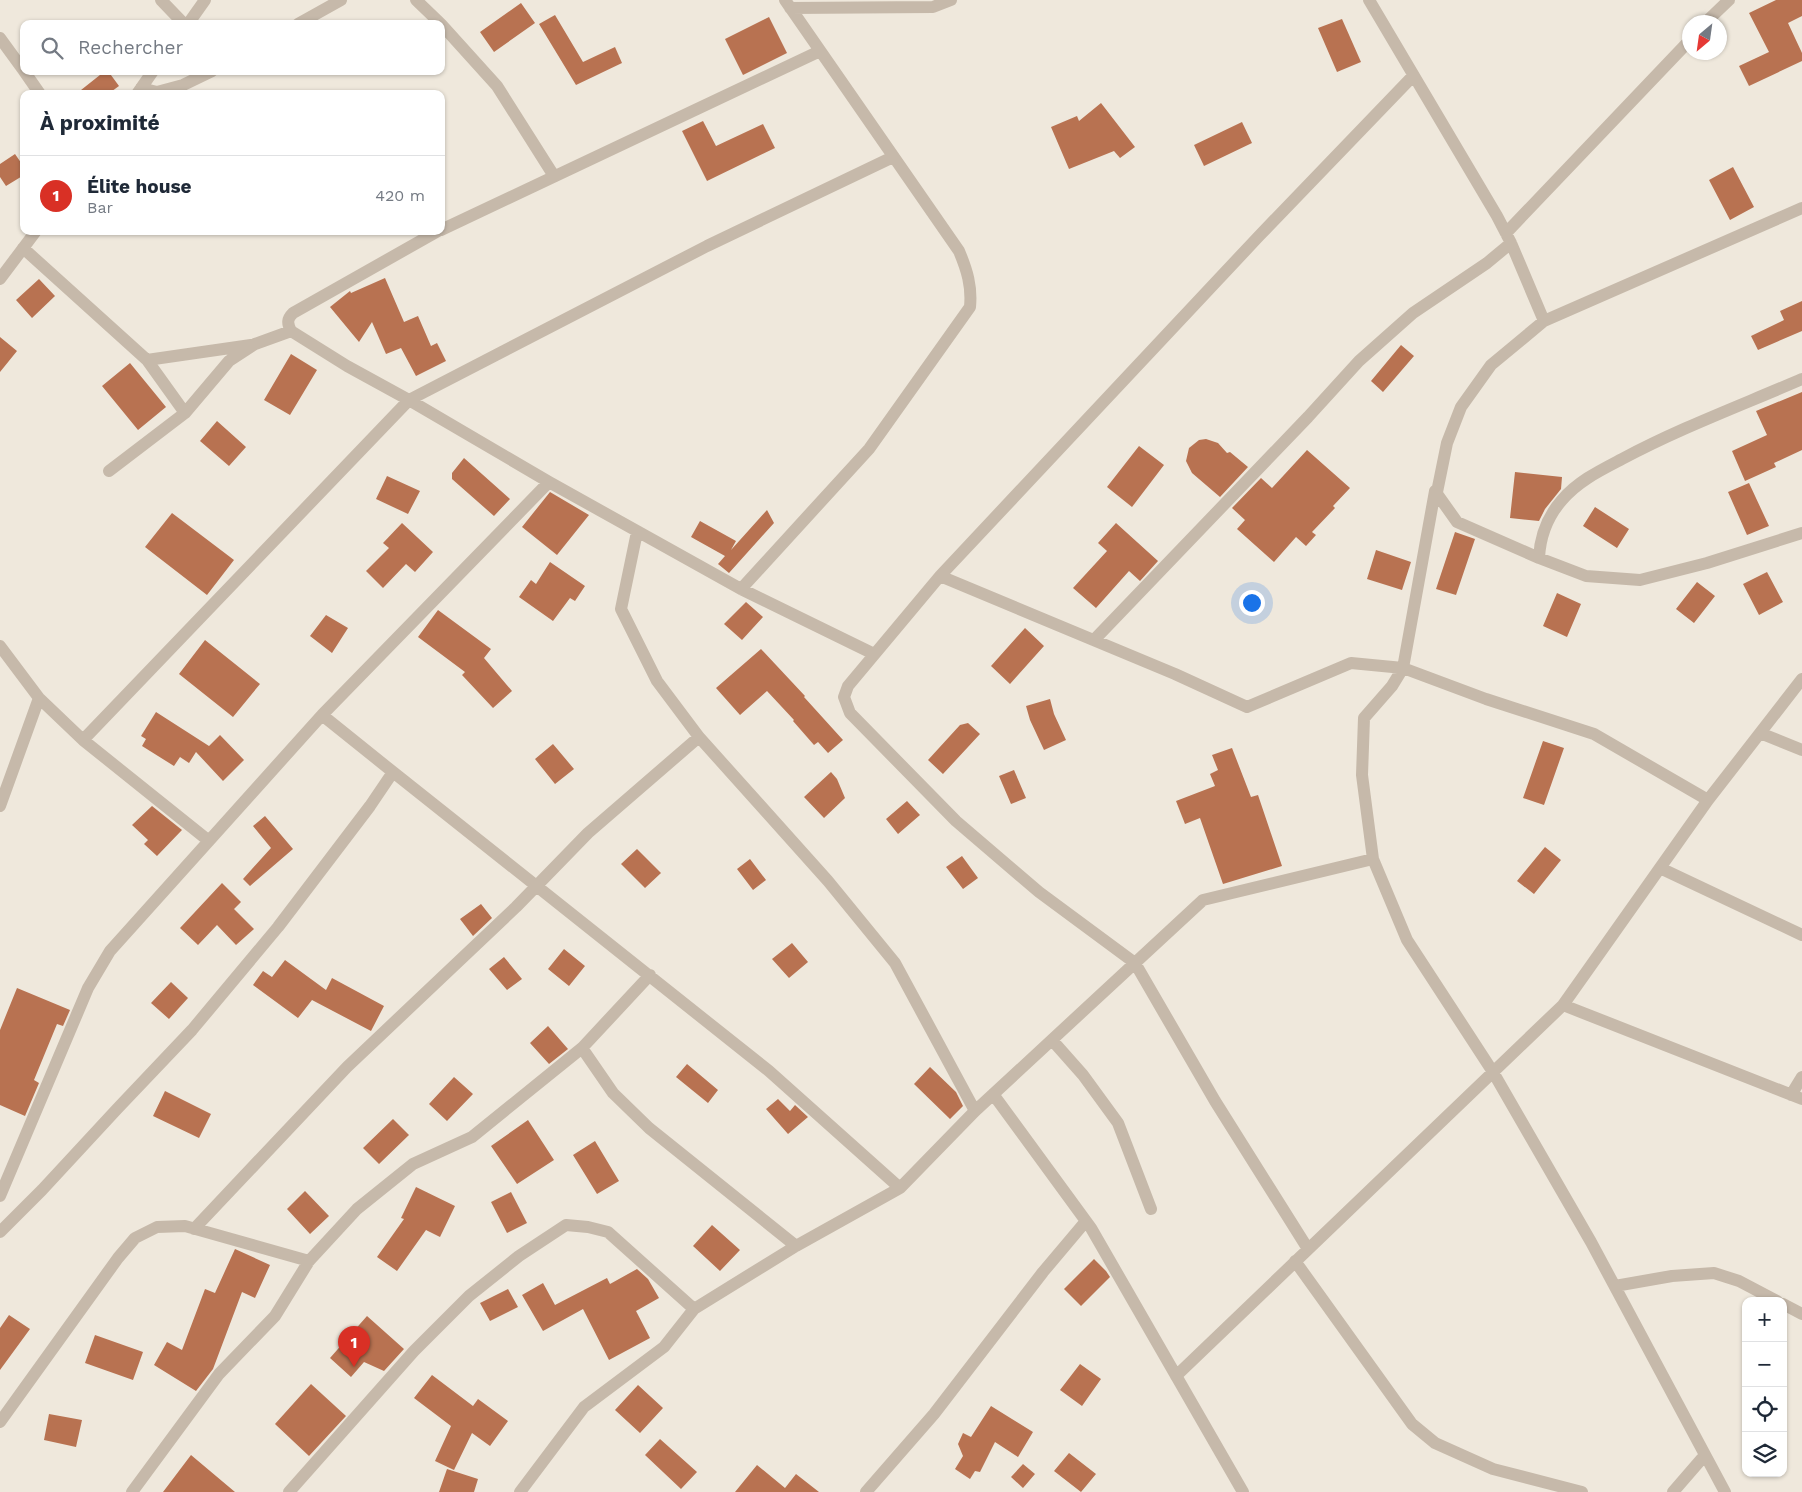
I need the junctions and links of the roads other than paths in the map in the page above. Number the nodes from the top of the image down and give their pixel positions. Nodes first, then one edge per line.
1 (161, 0) edge
2 (205, 0) edge
3 (342, 0) edge
4 (416, 0) edge
5 (951, 0) edge
6 (1369, 0) edge
7 (1729, 0) edge
8 (787, 4) edge
9 (1713, 15) edge
10 (180, 20) edge
11 (191, 20) edge
12 (305, 20) edge
13 (437, 20) edge
14 (445, 28) edge
15 (0, 38) edge
16 (1682, 49) edge
17 (820, 51) junction
18 (20, 66) edge
19 (27, 75) edge
20 (150, 75) edge
21 (204, 75) edge
22 (1413, 76) junction
23 (37, 90) edge
24 (140, 90) edge
25 (164, 90) edge
26 (893, 157) junction
27 (554, 176) junction
28 (1802, 208) edge
29 (445, 228) edge
30 (33, 235) edge
31 (431, 235) edge
32 (1508, 238) junction
33 (23, 248) junction
34 (0, 279) edge
35 (1544, 321) junction
36 (291, 331) junction
37 (255, 344) junction
38 (147, 360) junction
39 (1802, 379) edge
40 (409, 400) junction
41 (185, 413) junction
42 (109, 472) dead end
43 (549, 482) junction
44 (1435, 492) junction
45 (638, 532) junction
46 (1802, 534) edge
47 (1538, 558) junction
48 (940, 576) junction
49 (741, 590) junction
50 (1094, 640) junction
51 (0, 646) edge
52 (874, 654) junction
53 (1403, 668) junction
54 (1802, 679) edge
55 (39, 698) junction
56 (322, 715) junction
57 (1760, 732) junction
58 (699, 737) junction
59 (83, 740) junction
60 (1802, 750) edge
61 (393, 772) junction
62 (1708, 800) junction
63 (0, 806) edge
64 (209, 842) junction
65 (1373, 859) junction
66 (1660, 868) junction
67 (536, 885) junction
68 (1802, 935) edge
69 (1135, 962) junction
70 (650, 975) junction
71 (1563, 1005) junction
72 (1052, 1040) junction
73 (582, 1048) junction
74 (1493, 1072) junction
75 (1802, 1077) edge
76 (993, 1094) junction
77 (1796, 1097) edge
78 (975, 1111) junction
79 (900, 1188) junction
80 (0, 1196) edge
81 (1151, 1209) dead end
82 (1086, 1221) junction
83 (194, 1229) junction
84 (0, 1232) edge
85 (796, 1246) junction
86 (1308, 1249) junction
87 (309, 1261) junction
88 (1295, 1261) junction
89 (1615, 1286) junction
90 (1769, 1297) edge
91 (1787, 1306) edge
92 (694, 1308) junction
93 (1802, 1314) edge
94 (1176, 1376) junction
95 (0, 1422) edge
96 (1705, 1455) junction
97 (132, 1492) edge
98 (289, 1492) edge
99 (520, 1492) edge
100 (866, 1492) edge
101 (1244, 1492) edge
102 (1582, 1492) edge
103 (1673, 1492) edge
104 (1725, 1492) edge

1 - 10 street
2 - 11 street
3 - 12 street
4 - 13 street
5 - 8 street
6 - 22 street
7 - 9 street
8 - 17 street
14 - 27 street
15 - 18 street
16 - 32 street
17 - 26 street
17 - 27 street
19 - 23 street
20 - 24 street
21 - 25 street
22 - 32 street
22 - 48 street
26 - 40 street
26 - 49 street
27 - 29 street
28 - 35 street
30 - 33 street
31 - 36 street
32 - 35 street
32 - 50 street
33 - 34 street
33 - 38 street
35 - 44 street
36 - 37 street
36 - 40 street
37 - 38 street
37 - 41 street
38 - 41 street
39 - 47 street
40 - 43 street
40 - 59 street
41 - 42 street
43 - 45 street
43 - 56 street
44 - 47 street
44 - 53 street
45 - 49 street
45 - 58 street
46 - 47 street
48 - 50 street
48 - 52 street
49 - 52 street
50 - 53 street
51 - 55 street
52 - 69 street
53 - 62 street
53 - 65 street
54 - 57 street
55 - 59 street
55 - 63 street
56 - 61 street
56 - 64 street
57 - 60 street
57 - 62 street
58 - 67 street
58 - 78 street
59 - 64 street
61 - 67 street
61 - 84 street
62 - 66 street
64 - 80 street
65 - 69 street
65 - 74 street
66 - 68 street
66 - 71 street
67 - 70 street
67 - 83 street
69 - 72 street
69 - 86 street
70 - 73 street
70 - 79 street
71 - 74 street
71 - 77 street
72 - 76 street
72 - 81 street
73 - 85 street
73 - 87 street
74 - 86 street
74 - 89 street
75 - 77 street
76 - 78 street
76 - 82 street
78 - 79 street
79 - 85 street
82 - 94 street
82 - 100 street
83 - 87 street
83 - 95 street
85 - 92 street
86 - 88 street
87 - 97 street
88 - 94 street
88 - 102 street
89 - 90 street
89 - 96 street
91 - 93 street
92 - 98 street
92 - 99 street
94 - 101 street
96 - 103 street
96 - 104 street

